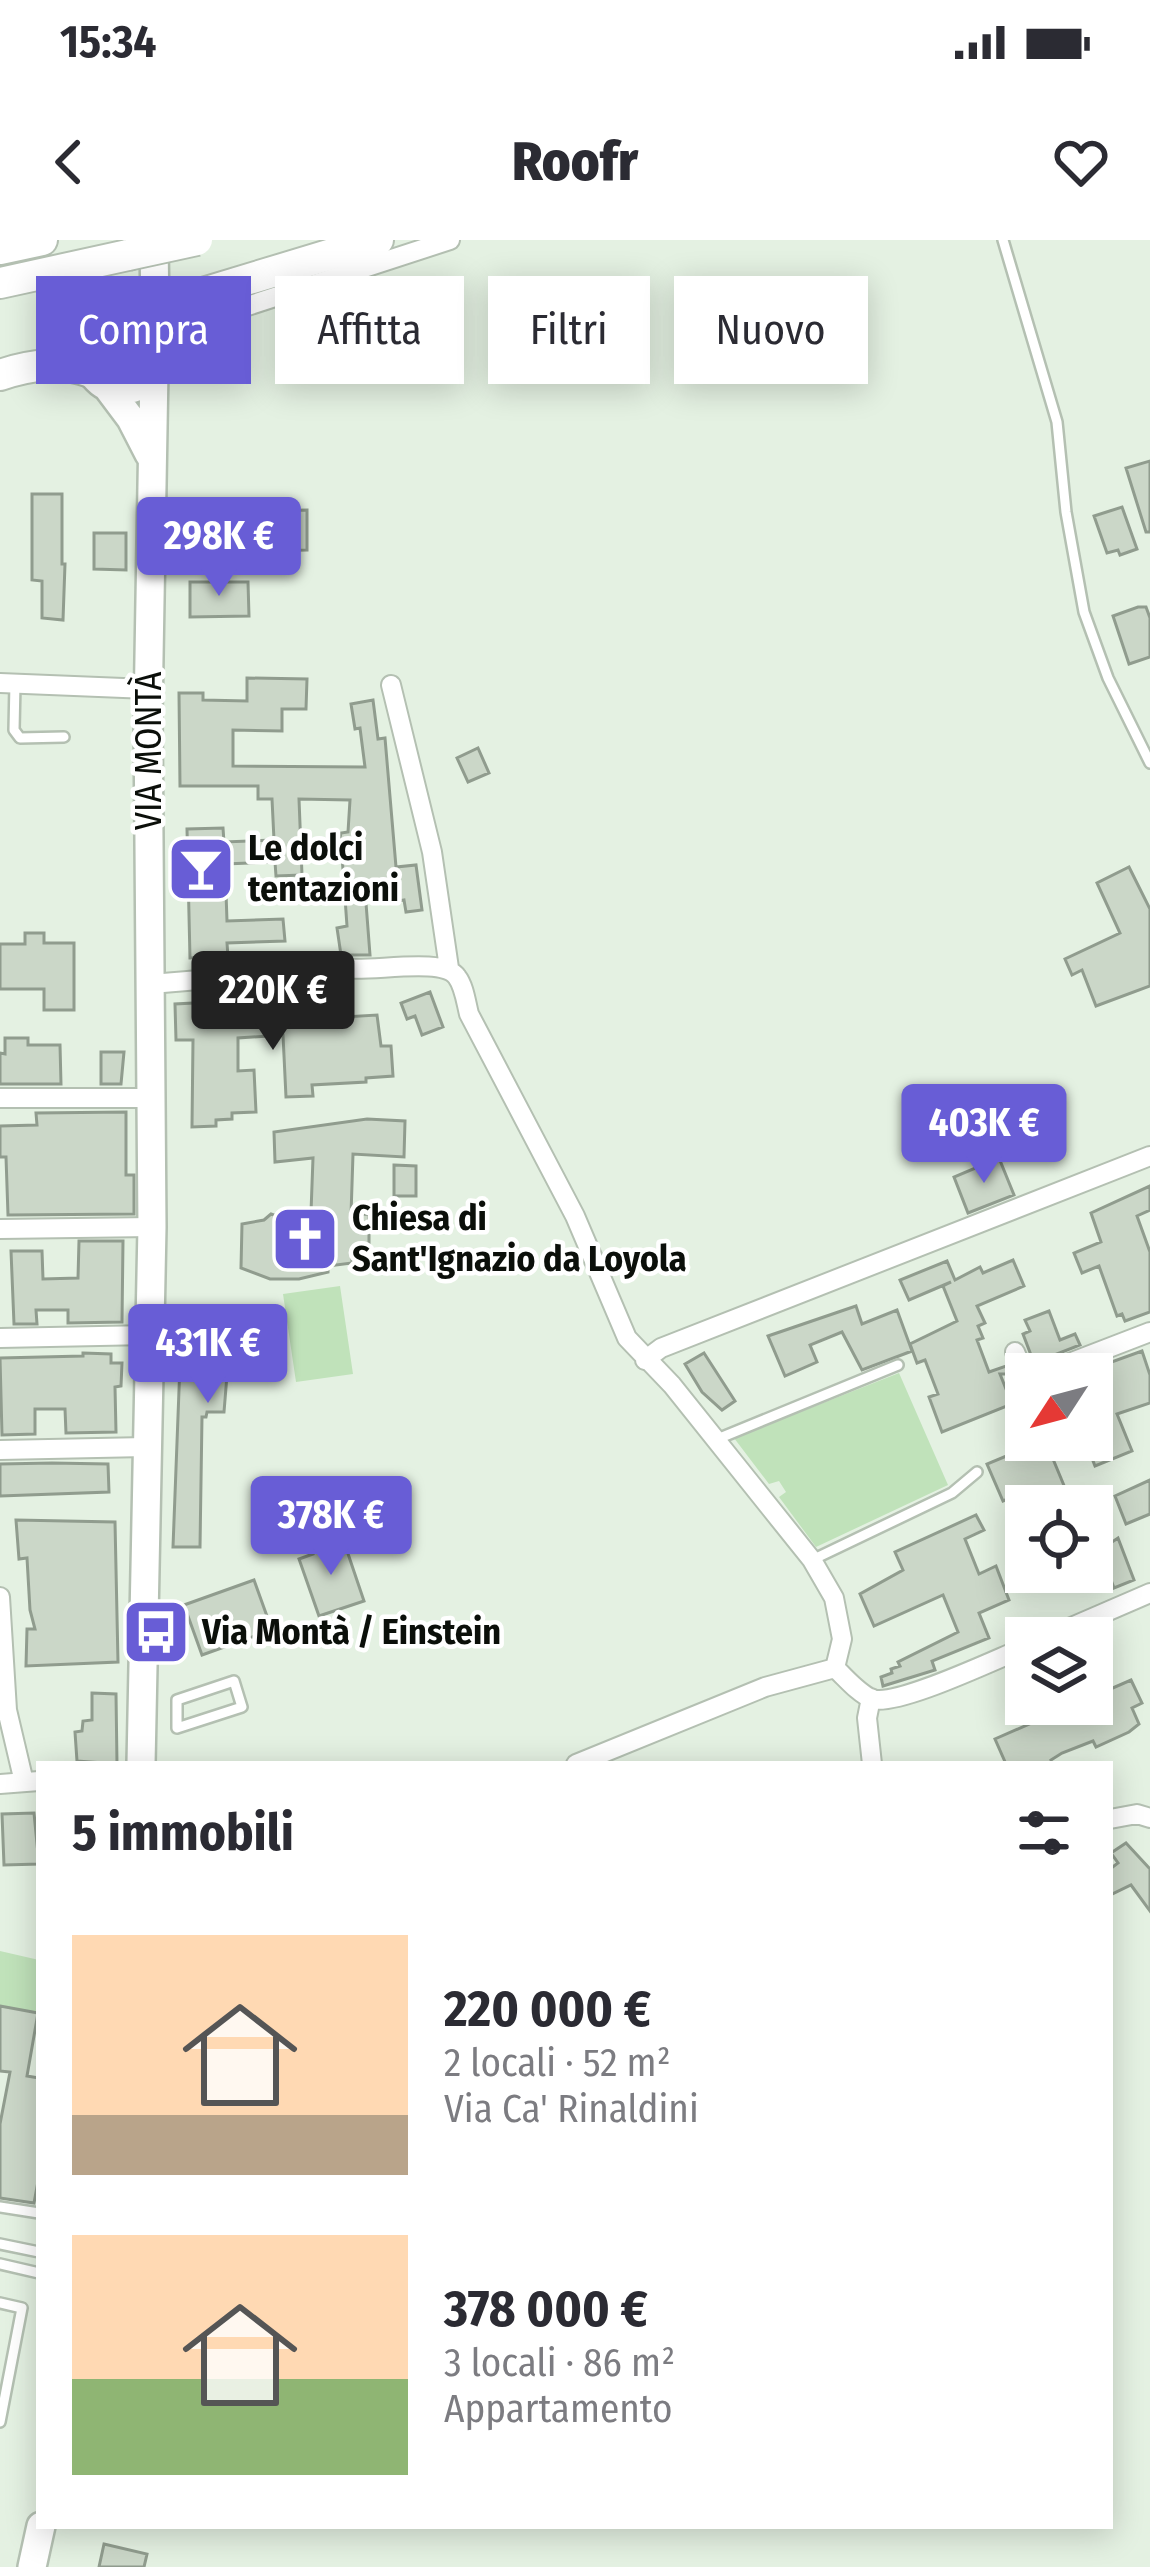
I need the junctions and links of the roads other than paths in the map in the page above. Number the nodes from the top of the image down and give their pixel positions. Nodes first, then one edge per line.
1 (42, 240) edge
2 (196, 240) edge
3 (378, 240) edge
4 (449, 240) edge
5 (1003, 240) edge
6 (144, 245) edge
7 (0, 249) edge
8 (274, 274) junction
9 (142, 276) edge
10 (147, 276) edge
11 (279, 276) edge
12 (336, 276) edge
13 (251, 280) edge
14 (0, 284) edge
15 (36, 365) edge
16 (0, 376) edge
17 (102, 384) edge
18 (111, 384) edge
19 (140, 384) edge
20 (152, 384) edge
21 (151, 458) junction
22 (7, 683) edge
23 (391, 685) dead end
24 (148, 689) junction
25 (64, 737) dead end
26 (1150, 763) edge
27 (449, 968) junction
28 (151, 985) junction
29 (152, 1098) junction
30 (0, 1099) edge
31 (1150, 1156) edge
32 (152, 1227) junction
33 (0, 1229) edge
34 (1150, 1331) edge
35 (149, 1335) junction
36 (0, 1338) edge
37 (1094, 1353) edge
38 (645, 1360) junction
39 (898, 1365) dead end
40 (715, 1440) junction
41 (146, 1447) junction
42 (0, 1450) edge
43 (977, 1472) dead end
44 (812, 1560) junction
45 (1150, 1593) edge
46 (0, 1597) edge
47 (1095, 1617) edge
48 (1005, 1656) edge
49 (835, 1668) junction
50 (871, 1698) junction
51 (177, 1714) junction
52 (155, 1720) junction
53 (142, 1761) edge
54 (583, 1761) edge
55 (872, 1761) edge
56 (31, 1782) edge
57 (0, 1784) edge
58 (1150, 1818) edge
59 (1113, 1819) edge
60 (0, 2207) edge
61 (36, 2213) edge
62 (0, 2243) edge
63 (36, 2251) edge
64 (0, 2264) edge
65 (36, 2272) edge
66 (0, 2303) edge
67 (0, 2422) edge
68 (40, 2529) edge
69 (32, 2567) edge

1 - 7 highway
2 - 6 highway, bridge
3 - 8 highway
4 - 12 street
5 - 26 lane
6 - 9 main road
6 - 10 main road, VIA MONTÀ
6 - 14 highway
8 - 11 street
8 - 13 highway
15 - 16 highway
17 - 21 main road
18 - 19 main road
20 - 21 main road, VIA MONTÀ
21 - 24 main road, VIA MONTÀ
22 - 24 street
22 - 25 lane
23 - 27 street
24 - 28 main road, VIA MONTÀ
27 - 28 street
27 - 38 street
28 - 29 main road, VIA MONTÀ
29 - 30 street
29 - 32 main road, VIA MONTÀ
31 - 38 street
32 - 33 street
32 - 35 main road, VIA MONTÀ
34 - 37 street
35 - 36 street
35 - 41 main road, VIA MONTÀ
38 - 40 street
39 - 40 lane
40 - 44 street
41 - 42 street
41 - 52 main road, VIA MONTÀ
43 - 44 lane
44 - 49 street
45 - 47 street
46 - 56 street
48 - 50 street
49 - 50 street
49 - 54 street
50 - 55 street
51 - 51 lane
51 - 52 lane
52 - 53 main road, VIA MONTÀ
56 - 57 street
58 - 59 street
60 - 61 lane
62 - 63 lane
64 - 65 lane
66 - 67 lane
68 - 69 main road

